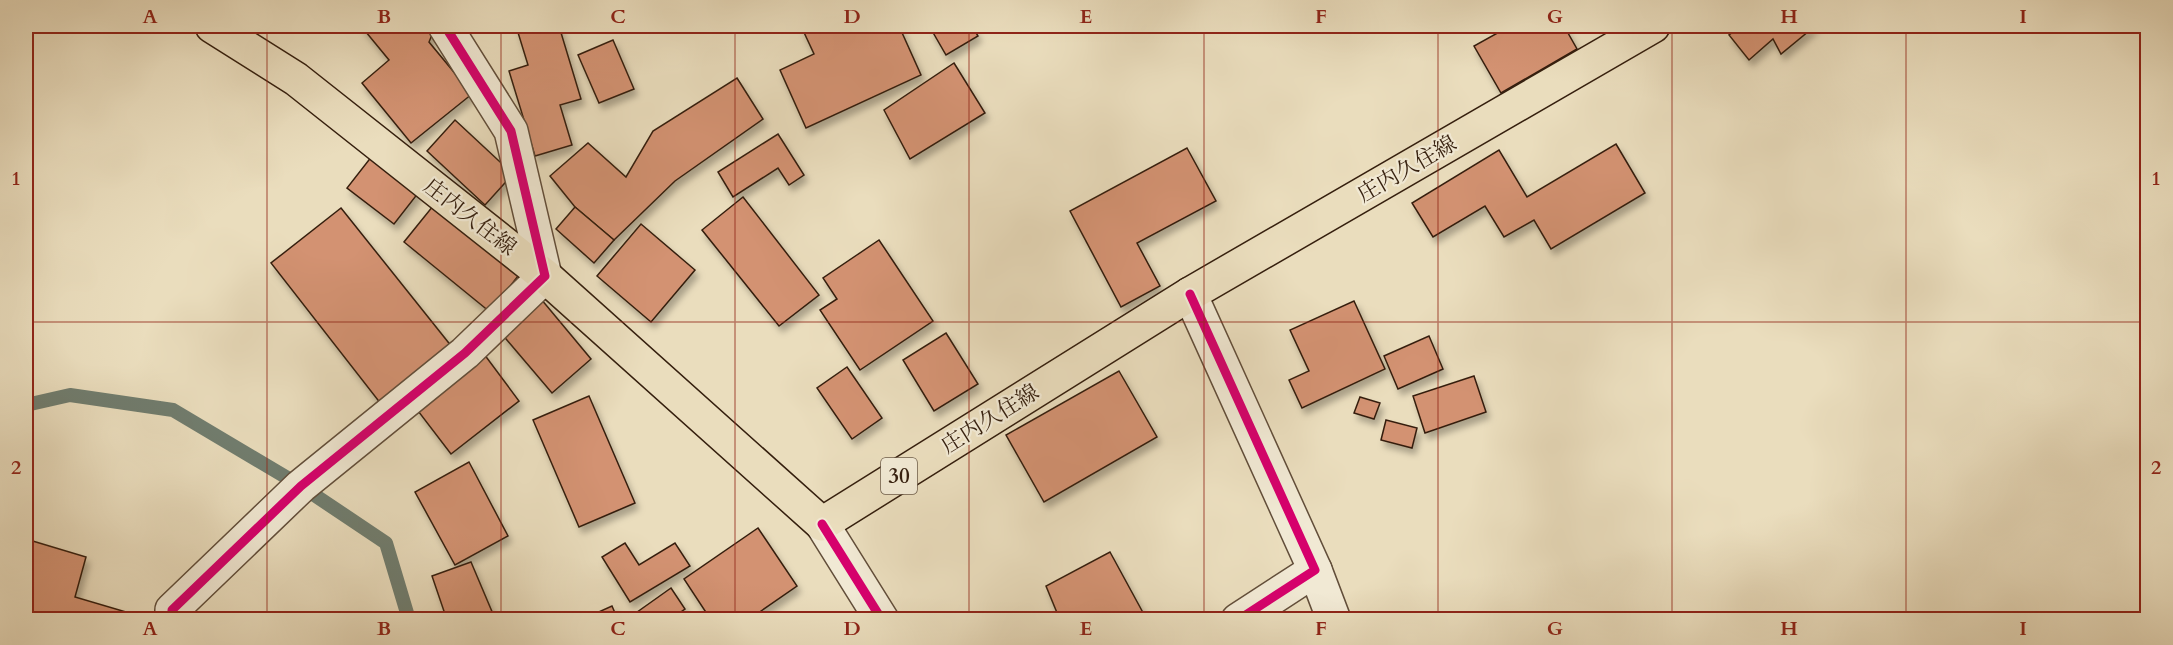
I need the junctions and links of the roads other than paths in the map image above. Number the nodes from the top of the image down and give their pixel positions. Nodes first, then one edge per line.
1 (212, 26) edge
2 (445, 26) edge
3 (1653, 26) edge
4 (545, 276) junction
5 (1190, 294) junction
6 (822, 524) junction
7 (1315, 570) junction
8 (172, 620) edge
9 (882, 620) edge
10 (1238, 620) edge
11 (1334, 620) edge

1 - 4 main road, 庄内久住線
2 - 4 street
3 - 5 main road, 庄内久住線 / 30
4 - 6 main road, 庄内久住線
4 - 8 street
5 - 6 main road, 庄内久住線 / 30
5 - 7 street
6 - 9 street
7 - 10 street
7 - 11 street

